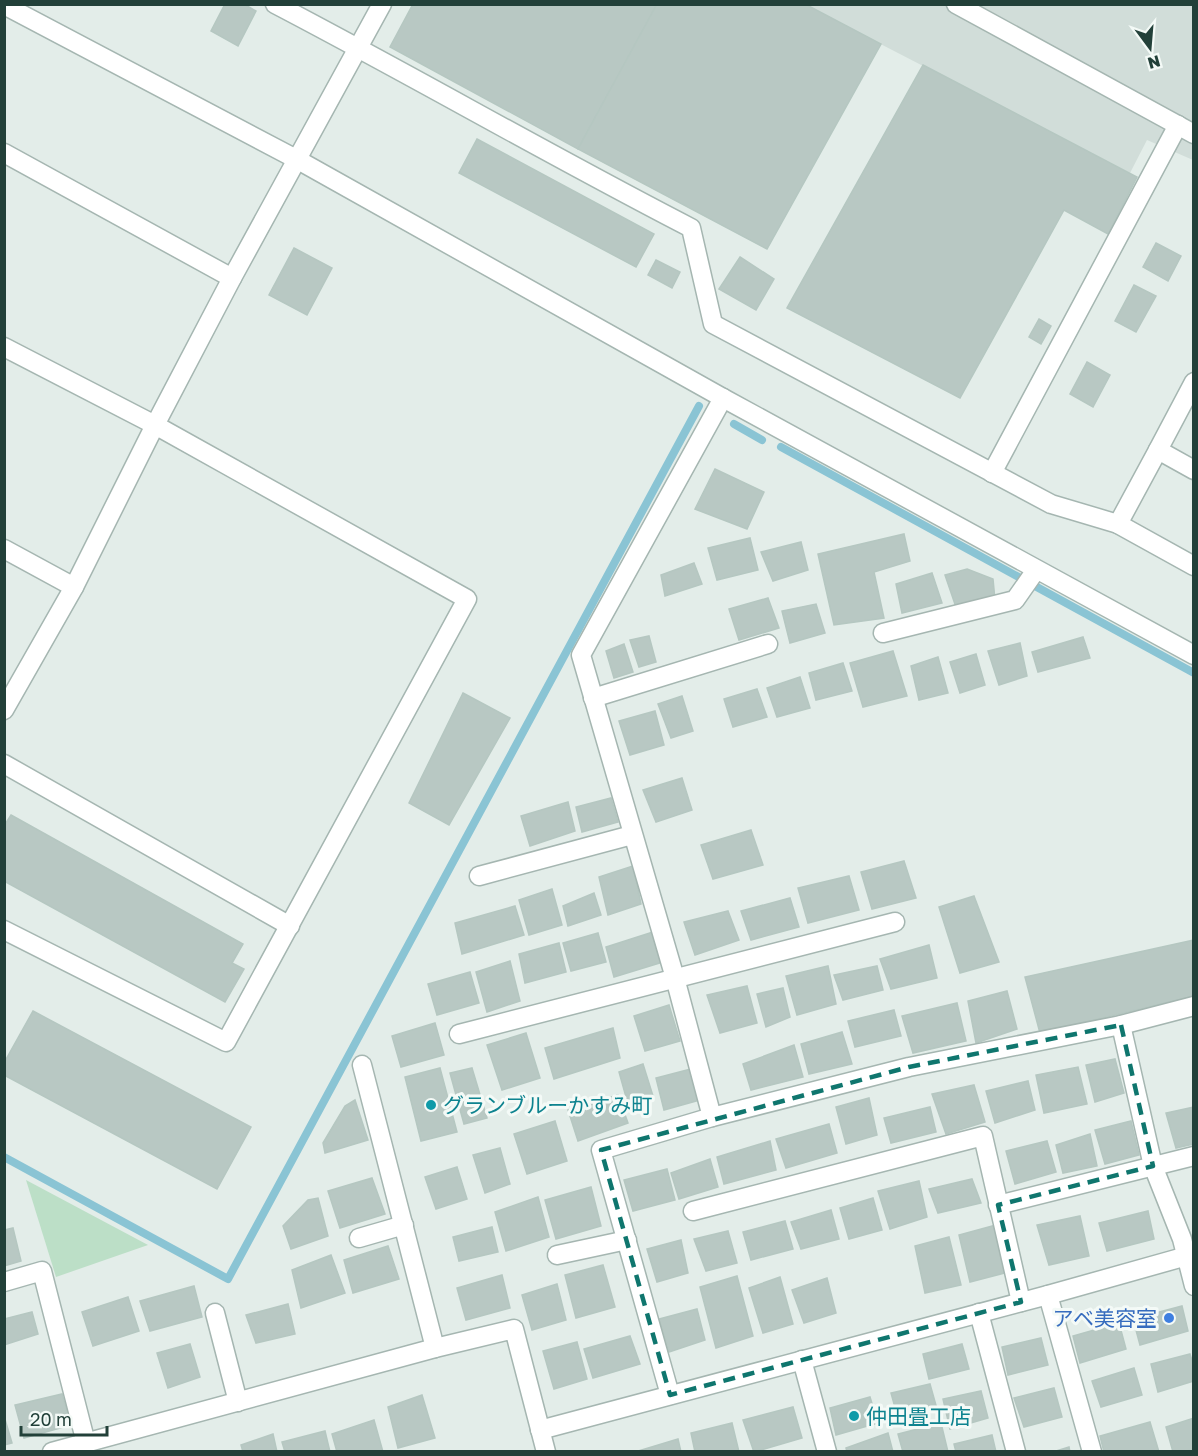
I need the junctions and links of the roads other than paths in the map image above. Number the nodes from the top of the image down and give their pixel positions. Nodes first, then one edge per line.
1 (275, 4) edge
2 (382, 4) edge
3 (956, 4) edge
4 (4, 5) edge
5 (359, 48) junction
6 (1186, 129) edge
7 (4, 153) edge
8 (298, 160) junction
9 (232, 278) junction
10 (4, 347) edge
11 (1194, 382) edge
12 (723, 398) junction
13 (155, 425) junction
14 (1158, 450) junction
15 (1194, 470) edge
16 (992, 473) junction
17 (1118, 524) junction
18 (4, 549) edge
19 (1194, 566) edge
20 (1032, 574) junction
21 (74, 587) junction
22 (883, 633) dead end
23 (768, 644) dead end
24 (1194, 655) edge
25 (593, 698) junction
26 (4, 710) edge
27 (4, 764) edge
28 (632, 835) junction
29 (479, 876) dead end
30 (895, 922) dead end
31 (290, 926) junction
32 (4, 930) edge
33 (675, 978) junction
34 (1194, 1006) edge
35 (1121, 1025) junction
36 (459, 1034) dead end
37 (362, 1065) dead end
38 (712, 1117) junction
39 (1194, 1156) edge
40 (1153, 1166) junction
41 (998, 1204) junction
42 (693, 1211) dead end
43 (404, 1225) junction
44 (359, 1238) dead end
45 (627, 1240) junction
46 (556, 1255) dead end
47 (1190, 1255) edge
48 (4, 1281) edge
49 (1194, 1286) edge
50 (1048, 1295) junction
51 (1021, 1302) junction
52 (215, 1313) dead end
53 (979, 1313) junction
54 (435, 1348) junction
55 (802, 1360) junction
56 (669, 1395) junction
57 (238, 1402) junction
58 (540, 1430) junction
59 (86, 1443) junction
60 (52, 1452) edge
61 (546, 1452) edge
62 (827, 1452) edge
63 (1016, 1452) edge
64 (1092, 1452) edge

1 - 5 street
2 - 5 street
3 - 6 street
4 - 8 street
5 - 8 street
5 - 16 street
6 - 16 street
7 - 9 street
8 - 9 street
8 - 12 street
9 - 13 street
10 - 13 street
11 - 14 street
12 - 20 street
12 - 25 street
13 - 21 street
13 - 31 street
14 - 15 street
14 - 17 street
16 - 17 street
17 - 19 street
18 - 21 street
20 - 22 street
20 - 24 street
21 - 26 street
23 - 25 street
25 - 28 street
27 - 31 street
28 - 29 street
28 - 33 street
30 - 33 street
31 - 32 street
33 - 36 street
33 - 38 street
34 - 35 street
35 - 38 street
35 - 40 street
37 - 43 street
38 - 45 street
39 - 40 street
40 - 41 street
40 - 47 street
41 - 42 street
41 - 51 street
43 - 44 street
43 - 54 street
45 - 46 street
45 - 56 street
47 - 49 street
47 - 50 street
48 - 59 street
50 - 51 street
50 - 64 street
51 - 53 street
52 - 57 street
53 - 55 street
53 - 63 street
54 - 57 street
54 - 58 street
55 - 56 street
55 - 62 street
56 - 58 street
57 - 59 street
58 - 61 street
59 - 60 street

